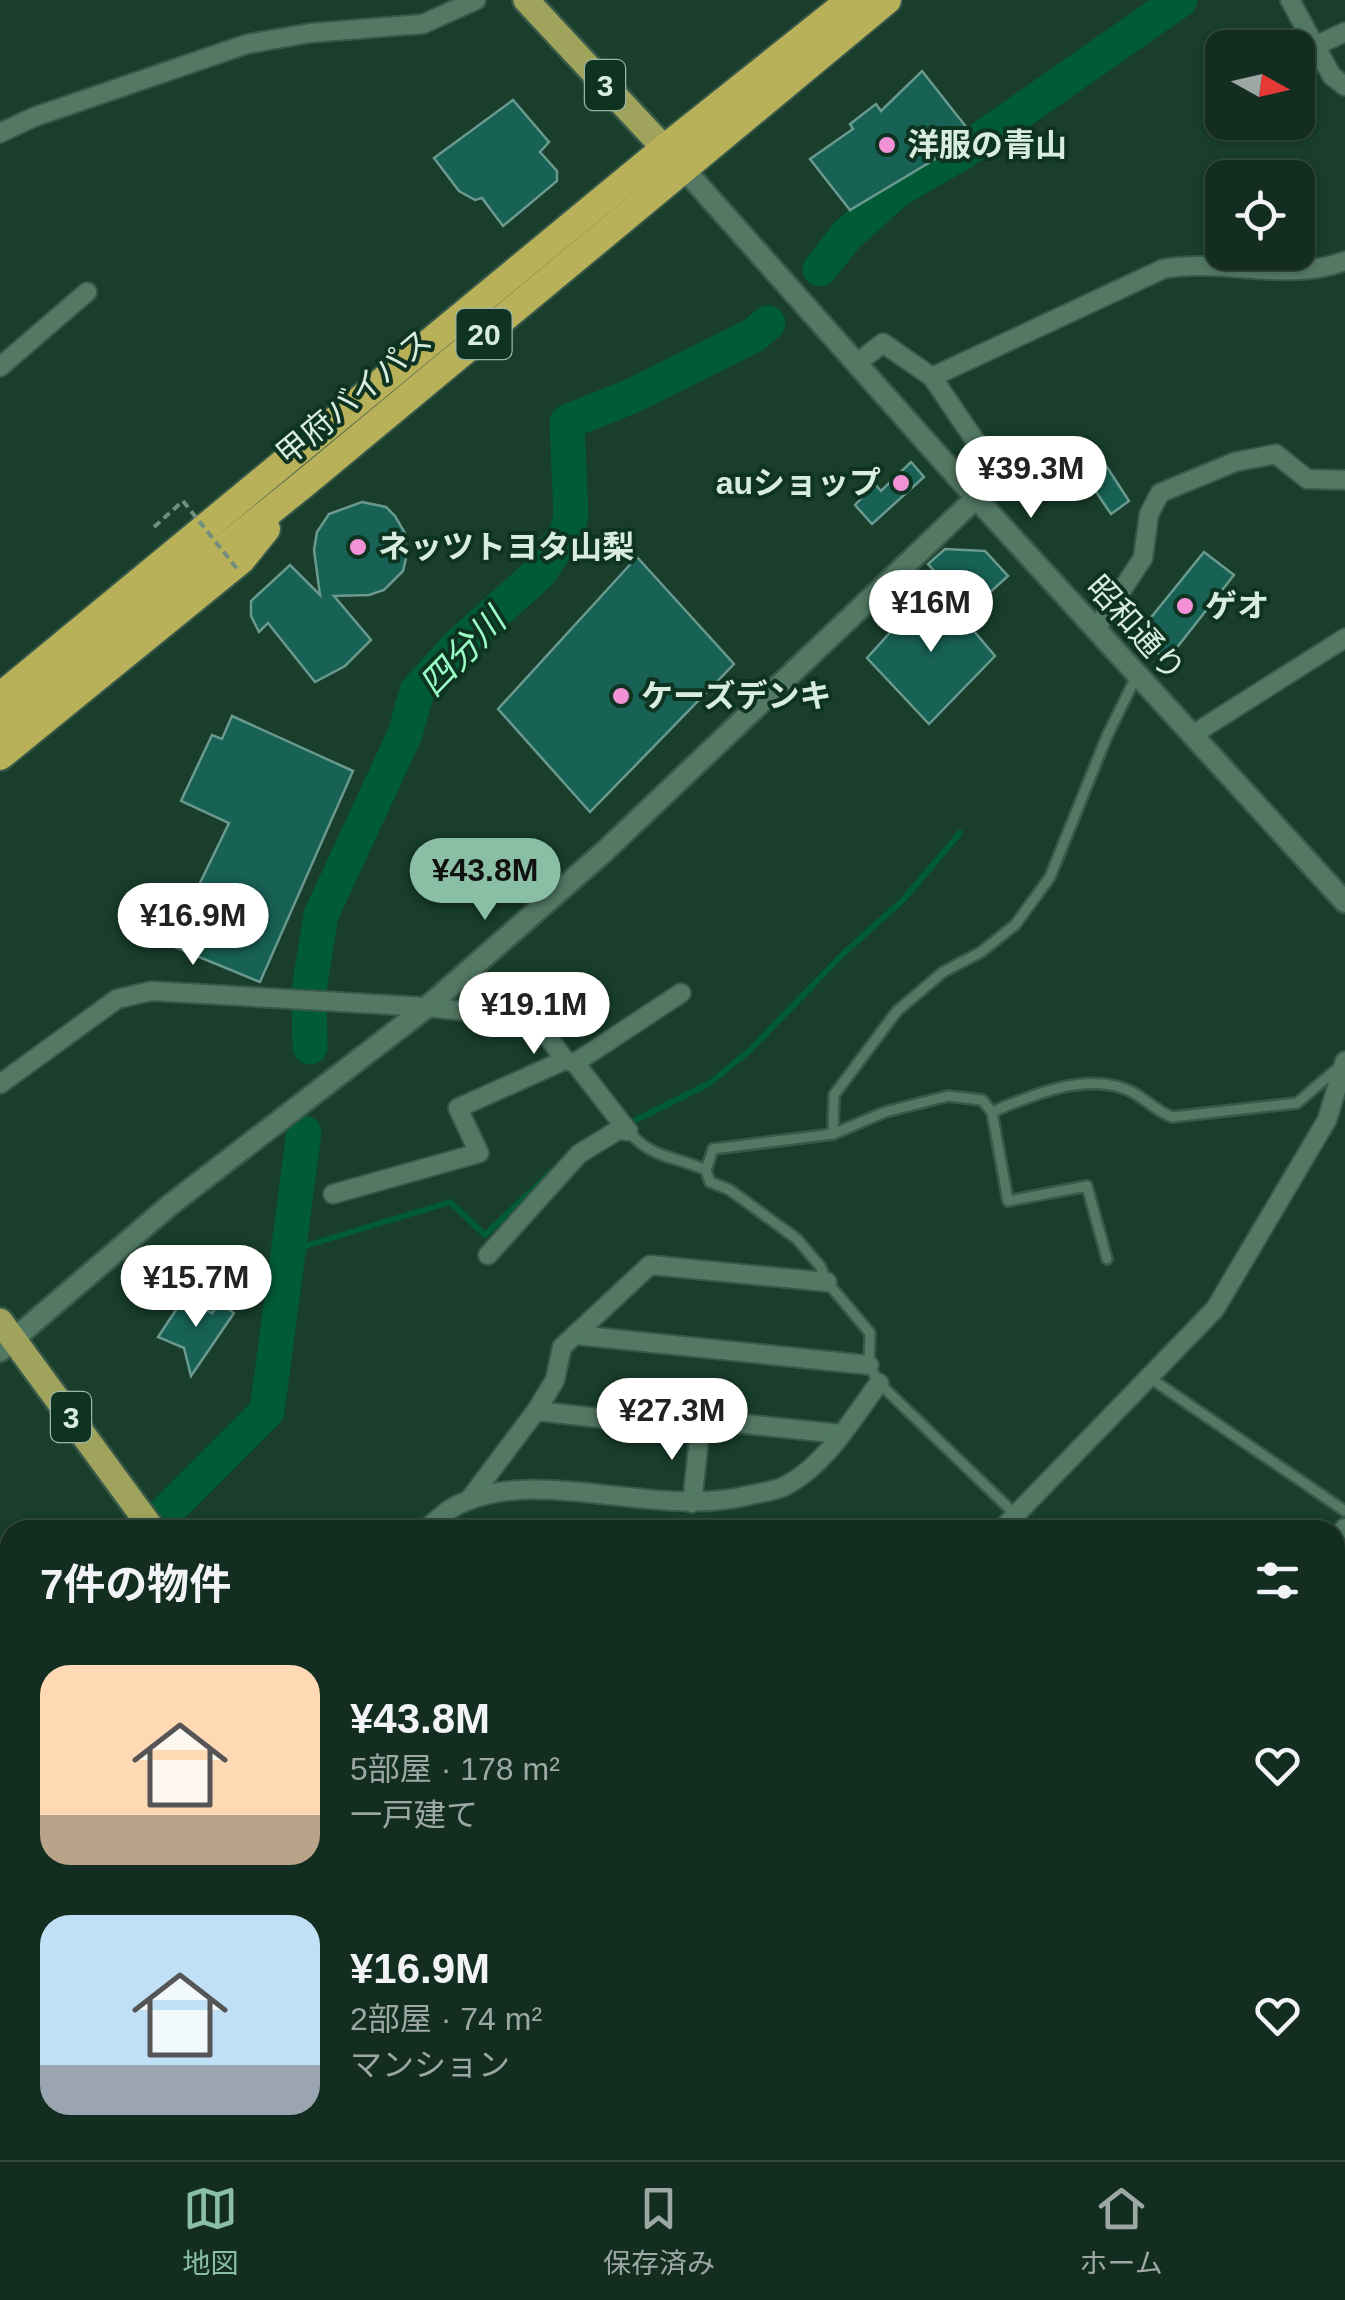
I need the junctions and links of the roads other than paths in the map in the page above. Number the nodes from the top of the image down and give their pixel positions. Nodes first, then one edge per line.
1 (476, 0) edge
2 (526, 0) edge
3 (850, 0) edge
4 (888, 0) edge
5 (1290, 0) edge
6 (1306, 30) edge
7 (1345, 32) edge
8 (1315, 46) joint
9 (1345, 86) edge
10 (0, 133) edge
11 (674, 159) junction
12 (1345, 261) edge
13 (87, 292) dead end
14 (857, 362) junction
15 (0, 367) edge
16 (932, 377) junction
17 (297, 472) junction
18 (1345, 480) edge
19 (976, 498) junction
20 (1096, 629) junction
21 (1345, 638) edge
22 (70, 656) junction
23 (0, 674) edge
24 (1137, 675) junction
25 (0, 696) edge
26 (0, 730) edge
27 (1192, 735) junction
28 (0, 756) edge
29 (1345, 902) edge
30 (682, 993) dead end
31 (427, 1007) junction
32 (570, 1062) junction
33 (1345, 1062) edge
34 (0, 1084) edge
35 (992, 1112) junction
36 (628, 1132) junction
37 (833, 1134) junction
38 (706, 1170) junction
39 (333, 1194) dead end
40 (488, 1256) dead end
41 (1107, 1260) dead end
42 (827, 1282) junction
43 (575, 1335) junction
44 (4, 1337) edge
45 (869, 1365) junction
46 (1150, 1378) junction
47 (879, 1383) junction
48 (536, 1410) junction
49 (700, 1429) junction
50 (841, 1434) junction
51 (468, 1500) junction
52 (692, 1503) junction
53 (1345, 1511) edge
54 (1015, 1514) junction
55 (146, 1520) edge
56 (438, 1520) edge
57 (1009, 1520) edge

1 - 10 street
2 - 11 main road, 3
3 - 11 highway, 甲府バイパス / 20
4 - 11 highway, 甲府バイパス / 20
5 - 6 street
7 - 8 street
8 - 9 street
11 - 14 street, 昭和通り
11 - 17 highway, 甲府バイパス / 20
12 - 16 street
13 - 15 street
14 - 16 street
14 - 19 street, 昭和通り
16 - 19 street
17 - 22 highway, 甲府バイパス / 20
17 - 23 highway
17 - 28 highway
18 - 20 street
19 - 20 street, 昭和通り
19 - 31 street
20 - 24 street, 昭和通り
21 - 27 street
22 - 25 highway, 甲府バイパス / 20
22 - 26 highway, 甲府バイパス / 20
24 - 27 street, 昭和通り
24 - 37 lane
27 - 29 street, 昭和通り
30 - 32 street
31 - 32 street
31 - 34 street
31 - 44 street
32 - 36 street
32 - 39 street
33 - 35 lane
33 - 46 street
35 - 37 lane
35 - 41 lane
36 - 38 lane
36 - 40 street
37 - 38 lane
38 - 42 lane
42 - 43 street
42 - 45 lane
43 - 45 street
43 - 48 street
44 - 55 main road, 3
45 - 47 lane
46 - 53 lane
46 - 54 street
47 - 50 street
47 - 54 lane
48 - 49 street
48 - 51 street
49 - 50 street
49 - 52 street
50 - 52 street
51 - 52 street
51 - 56 street
54 - 57 street

